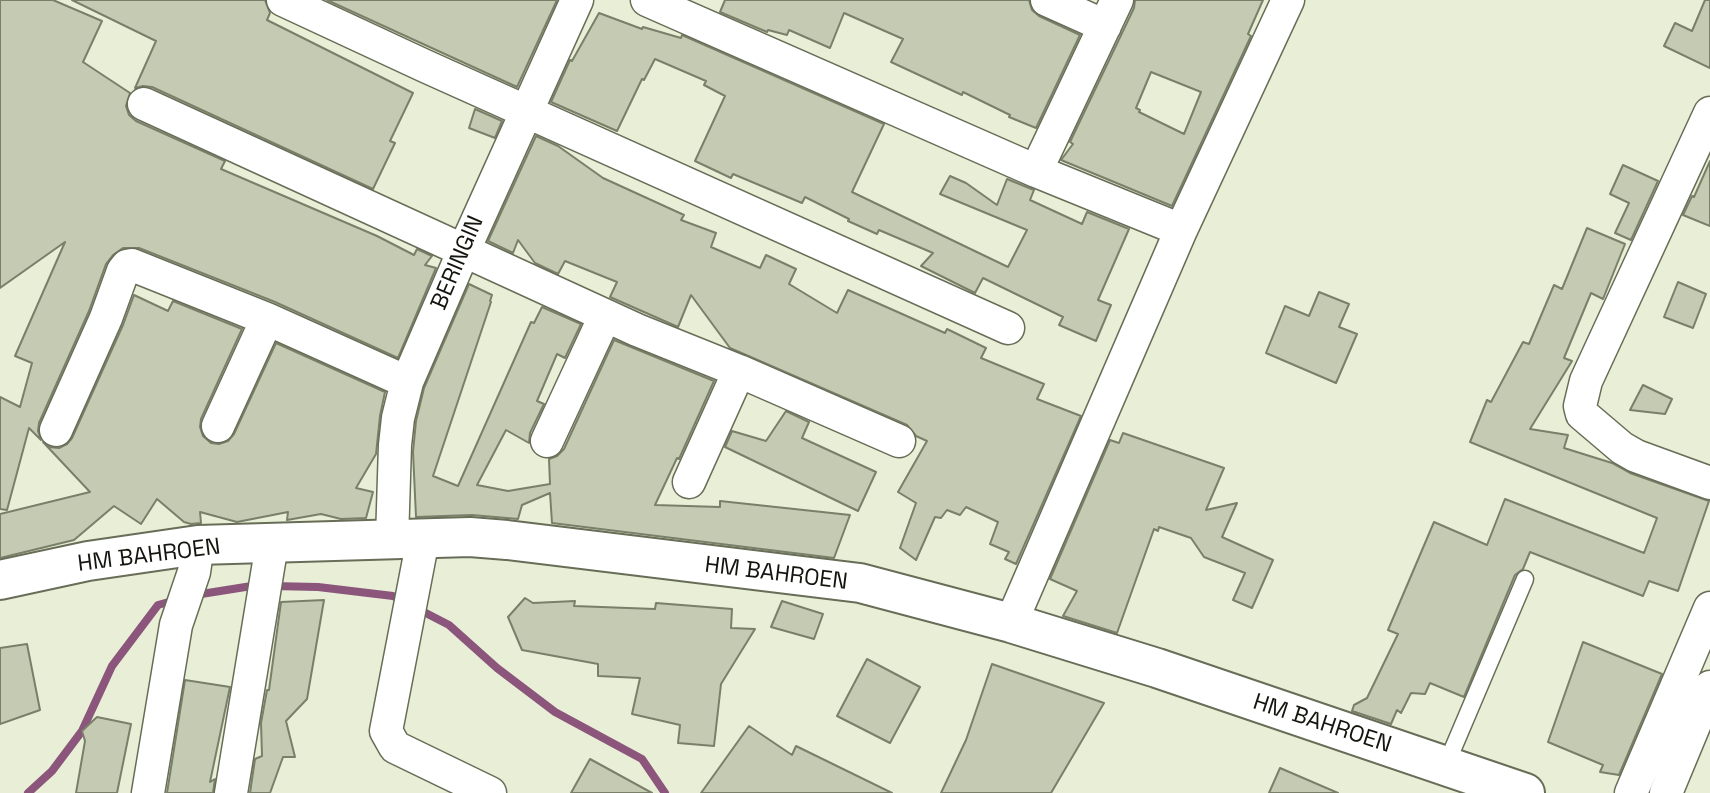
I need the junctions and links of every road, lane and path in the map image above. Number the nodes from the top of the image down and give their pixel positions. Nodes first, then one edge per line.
1 (283, 0) edge
2 (577, 0) edge
3 (648, 0) edge
4 (1047, 0) edge
5 (1288, 0) edge
6 (1111, 13) edge
7 (144, 104) dead end
8 (525, 111) junction
9 (1710, 113) edge
10 (1037, 171) junction
11 (1181, 230) junction
12 (464, 250) junction
13 (605, 316) junction
14 (267, 319) junction
15 (1008, 328) dead end
16 (739, 371) junction
17 (407, 382) junction
18 (218, 426) dead end
19 (56, 430) dead end
20 (547, 441) dead end
21 (899, 441) dead end
22 (689, 482) dead end
23 (1710, 483) edge
24 (411, 549) junction
25 (271, 556) junction
26 (196, 558) junction
27 (1525, 579) dead end
28 (0, 580) edge
29 (1710, 608) edge
30 (1011, 623) junction
31 (1710, 687) edge
32 (1458, 777) edge
33 (148, 793) edge
34 (231, 793) edge
35 (489, 793) edge
36 (1525, 793) edge
37 (1631, 793) edge
38 (1666, 793) edge

1 - 8 street
2 - 8 street, BERINGIN
3 - 10 street
4 - 6 street
5 - 11 street
6 - 10 street
7 - 12 street
8 - 12 street, BERINGIN
8 - 15 street
9 - 23 street
10 - 11 street
11 - 30 street
12 - 13 street
12 - 17 street, BERINGIN
13 - 16 street
13 - 20 street
14 - 17 street
14 - 18 street
14 - 19 street
16 - 21 street
16 - 22 street
17 - 24 street, BERINGIN
24 - 25 street, HM BAHROEN
24 - 30 street, HM BAHROEN
24 - 35 street, BERINGIN
25 - 26 street, HM BAHROEN
25 - 34 street
26 - 28 street, HM BAHROEN
26 - 33 street
27 - 32 lane
29 - 37 street
30 - 32 street, HM BAHROEN
31 - 38 street
32 - 36 street, HM BAHROEN

